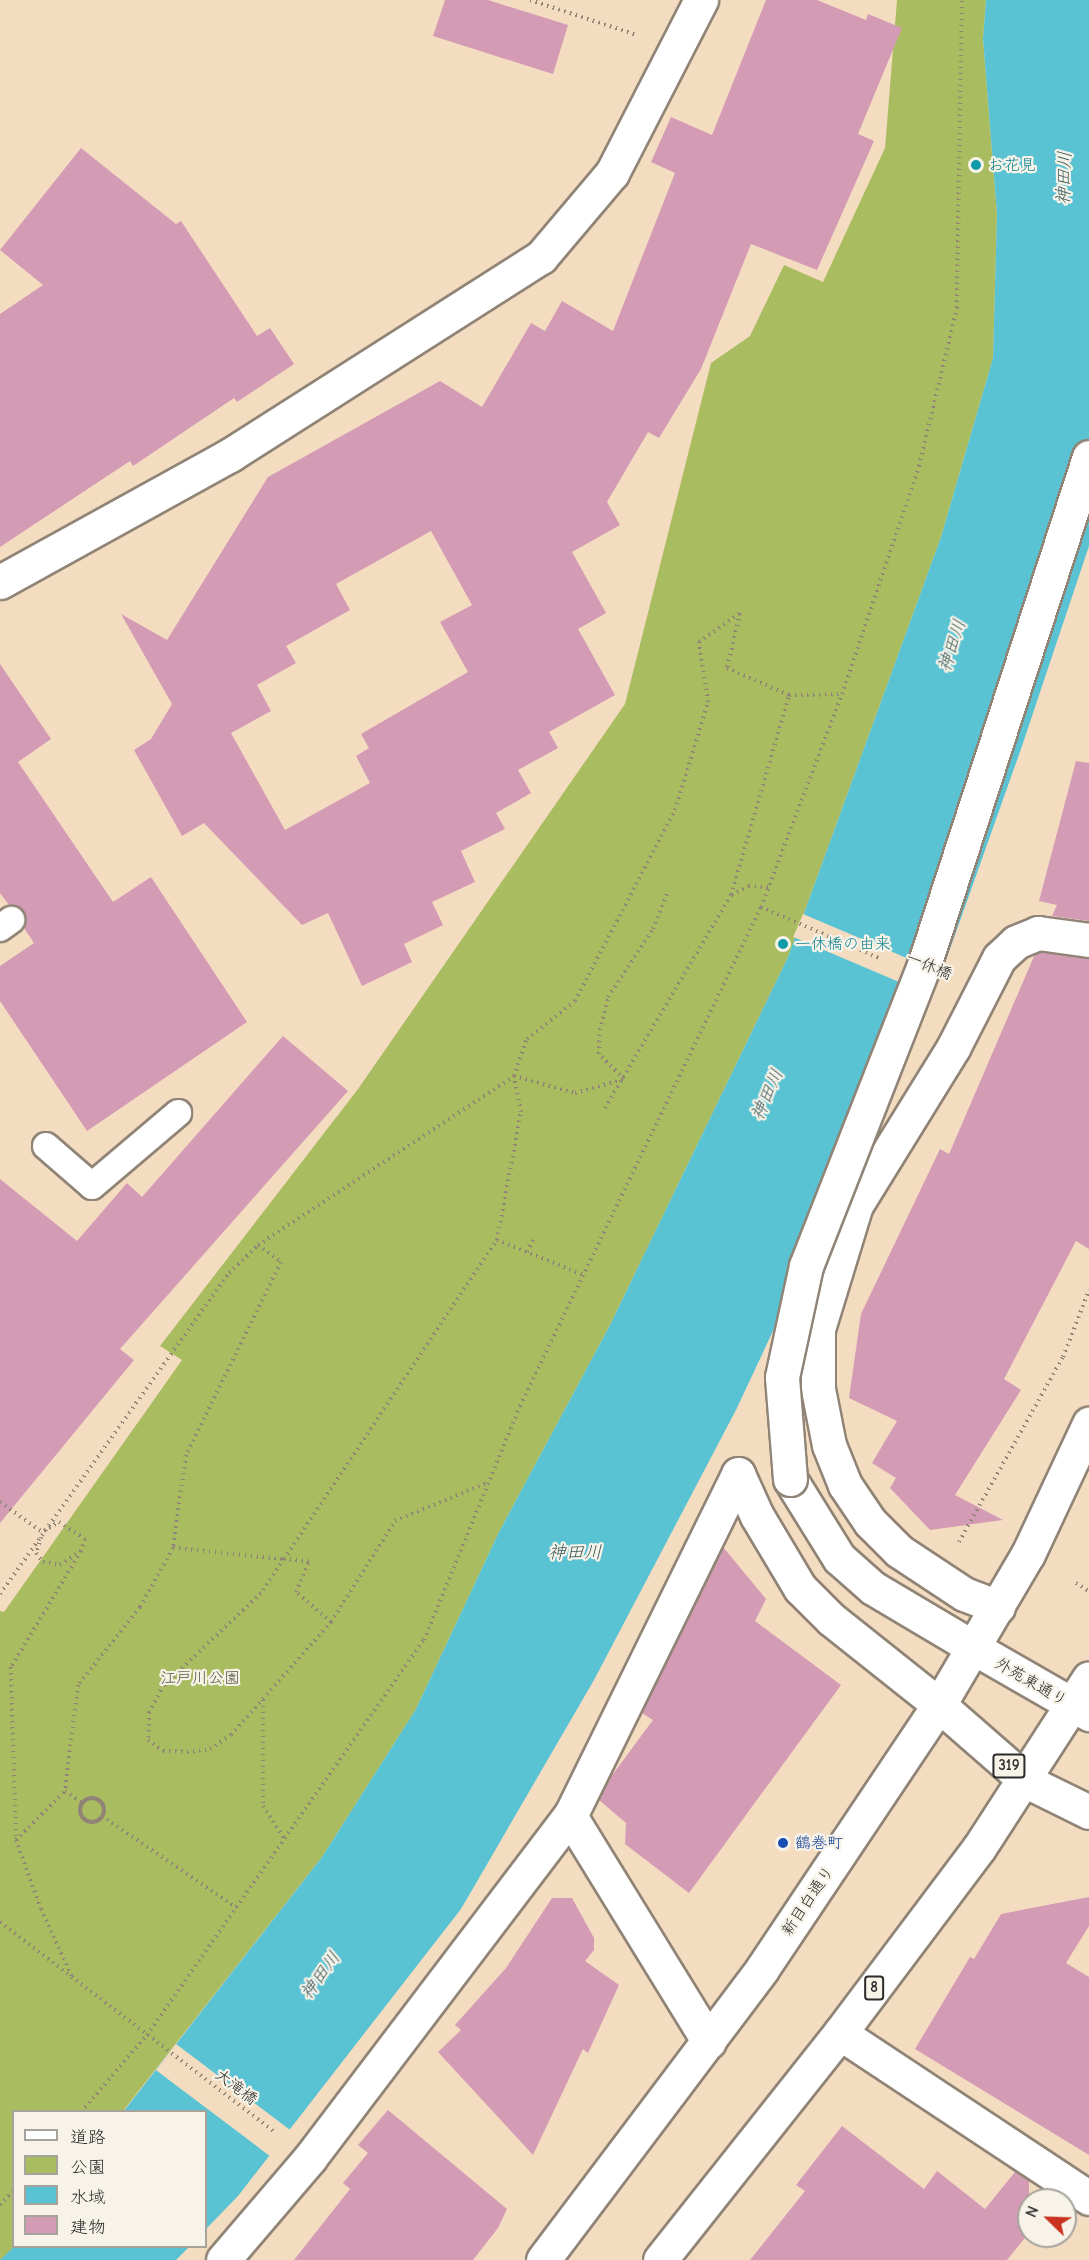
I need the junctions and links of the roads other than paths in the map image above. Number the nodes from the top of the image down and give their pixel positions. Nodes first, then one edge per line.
1 (702, 0) edge
2 (1089, 457) edge
3 (0, 582) edge
4 (1089, 940) edge
5 (178, 1113) dead end
6 (46, 1146) dead end
7 (1089, 1424) edge
8 (998, 1607) junction
9 (974, 1648) junction
10 (1084, 1699) edge
11 (939, 1705) junction
12 (1026, 1781) junction
13 (1089, 1812) edge
14 (570, 1816) junction
15 (840, 2033) junction
16 (709, 2042) junction
17 (1089, 2198) edge
18 (223, 2260) edge
19 (543, 2260) edge
20 (660, 2260) edge

1 - 3 main road
2 - 9 main road, 外苑東通り, bridge
4 - 8 main road
5 - 6 lane
7 - 8 main road, 新目白通り
8 - 9 main road, 新目白通り
9 - 10 main road, 外苑東通り
9 - 11 main road, 新目白通り
10 - 12 main road, 8
11 - 12 main road, 319
11 - 14 main road
11 - 16 main road, 新目白通り
12 - 13 main road, 319
12 - 15 main road, 8
14 - 16 main road
14 - 18 main road
15 - 17 main road
15 - 20 main road, 8
16 - 19 main road, 新目白通り

